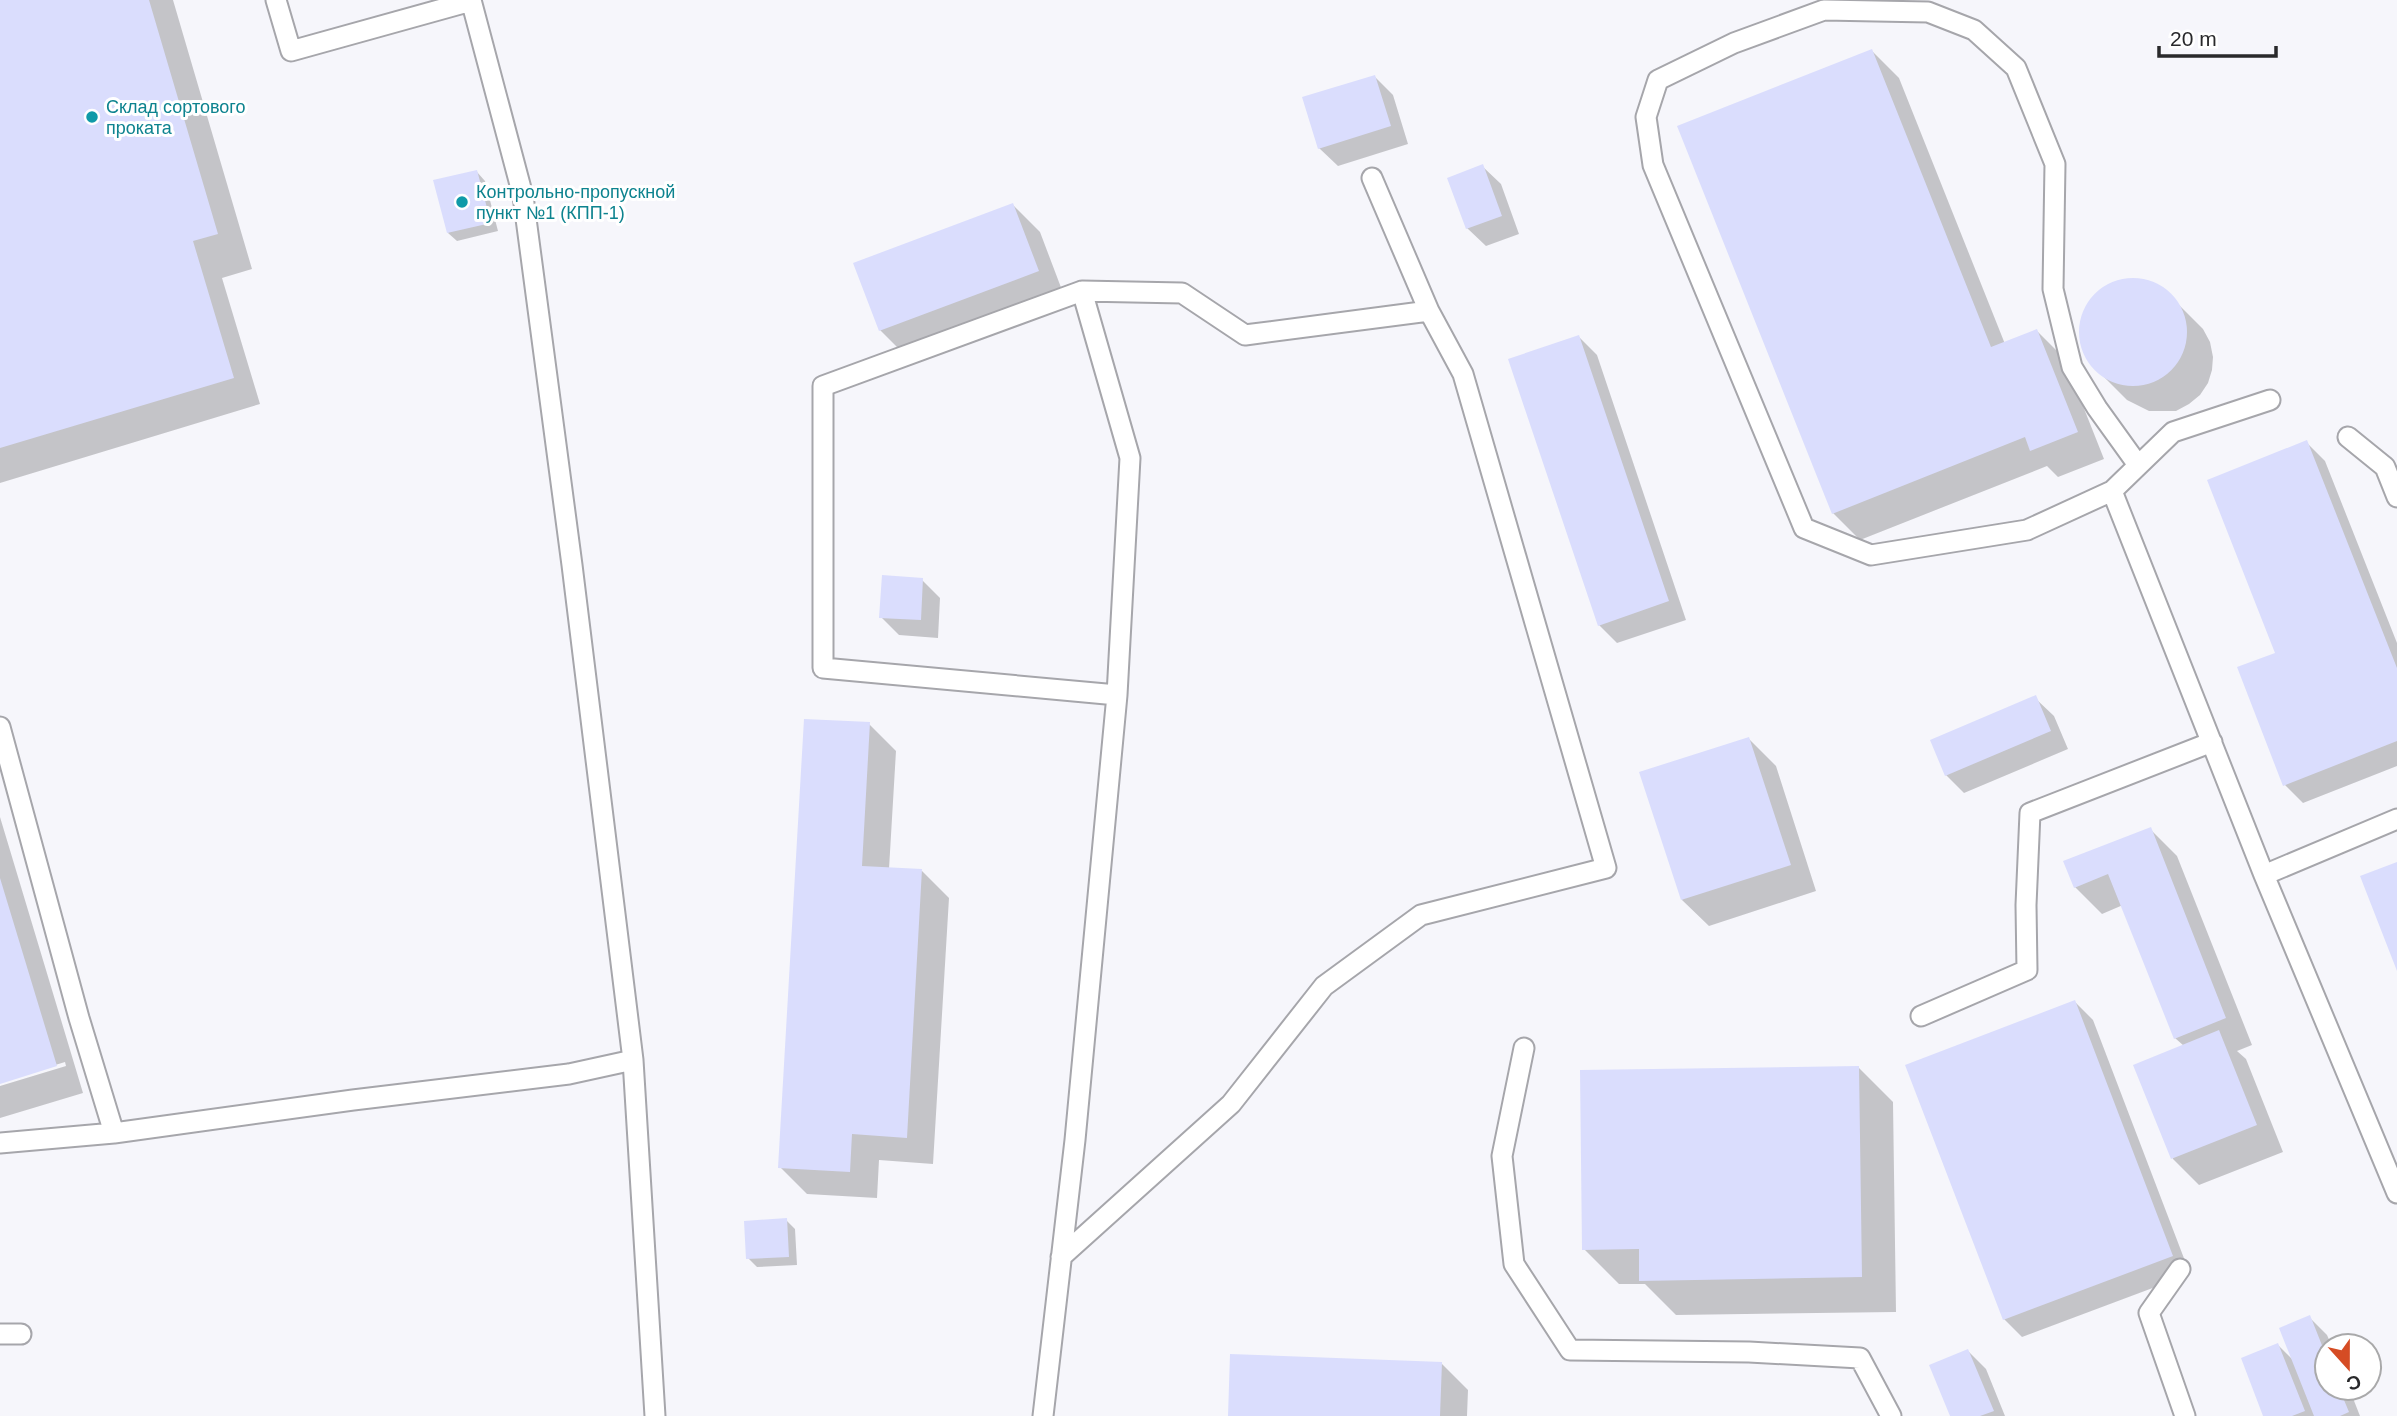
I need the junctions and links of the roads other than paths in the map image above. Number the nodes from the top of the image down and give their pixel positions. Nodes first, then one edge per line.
1 (276, 0) edge
2 (471, 1) edge
3 (1372, 178) dead end
4 (1082, 291) junction
5 (1429, 311) junction
6 (2270, 400) dead end
7 (2348, 437) dead end
8 (2138, 465) junction
9 (2112, 491) junction
10 (2397, 497) edge
11 (1117, 695) junction
12 (0, 727) edge
13 (2211, 742) junction
14 (2397, 819) edge
15 (2264, 876) junction
16 (1921, 1016) dead end
17 (1524, 1048) dead end
18 (633, 1060) junction
19 (114, 1133) junction
20 (0, 1143) edge
21 (2397, 1193) edge
22 (1061, 1257) junction
23 (2180, 1269) dead end
24 (0, 1334) edge
25 (21, 1334) dead end
26 (655, 1416) edge
27 (1043, 1416) edge
28 (1891, 1416) edge
29 (2185, 1416) edge

1 - 2 lane
2 - 18 lane
3 - 5 lane
4 - 5 lane
4 - 11 lane
4 - 11 lane
5 - 22 lane
6 - 8 lane
7 - 10 lane
8 - 9 lane
8 - 9 lane
9 - 13 lane
11 - 22 lane
12 - 19 lane
13 - 15 lane
13 - 16 lane
14 - 15 lane
15 - 21 lane
17 - 28 lane
18 - 19 lane
18 - 26 lane
19 - 20 lane
22 - 27 lane
23 - 29 lane
24 - 25 lane

